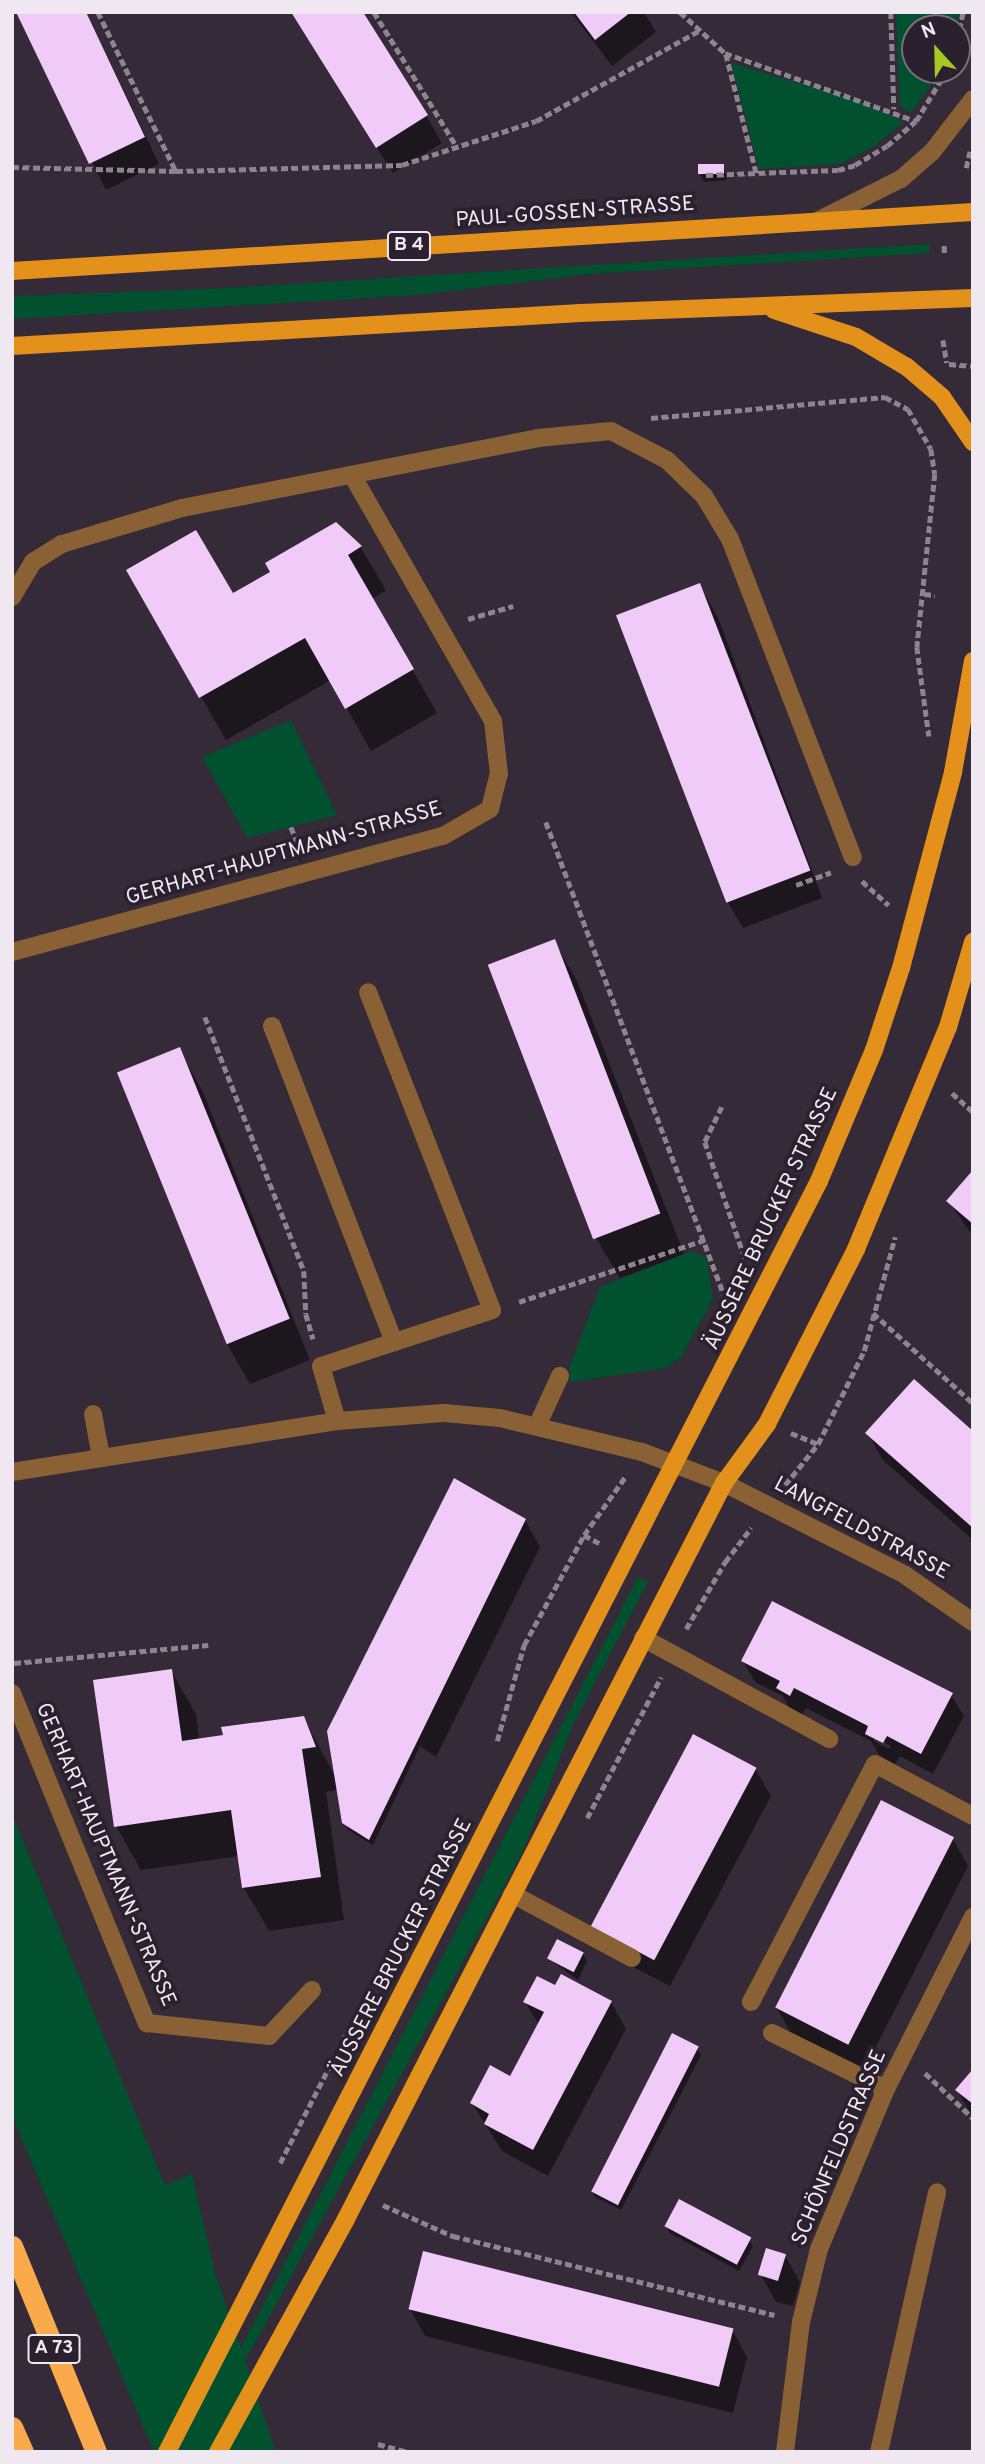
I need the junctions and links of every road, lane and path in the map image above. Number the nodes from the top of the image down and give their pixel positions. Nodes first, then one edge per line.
1 (98, 12) edge
2 (374, 12) edge
3 (680, 12) edge
4 (891, 12) edge
5 (700, 30) junction
6 (725, 53) junction
7 (938, 84) edge
8 (973, 99) edge
9 (894, 110) junction
10 (916, 121) junction
11 (457, 147) junction
12 (12, 167) edge
13 (176, 171) junction
14 (706, 175) dead end
15 (757, 176) junction
16 (973, 212) edge
17 (814, 223) junction
18 (944, 243) dead end
19 (944, 253) dead end
20 (12, 271) edge
21 (973, 298) edge
22 (764, 306) junction
23 (12, 346) edge
24 (947, 364) dead end
25 (973, 366) edge
26 (611, 431) junction
27 (973, 442) edge
28 (353, 477) junction
29 (18, 572) edge
30 (924, 594) junction
31 (935, 595) dead end
32 (12, 597) edge
33 (513, 606) dead end
34 (484, 617) dead end
35 (973, 661) edge
36 (927, 746) dead end
37 (546, 822) dead end
38 (291, 827) dead end
39 (300, 848) dead end
40 (853, 857) joint
41 (823, 876) dead end
42 (796, 886) dead end
43 (893, 893) dead end
44 (890, 906) junction
45 (886, 917) dead end
46 (973, 943) edge
47 (12, 952) edge
48 (368, 992) dead end
49 (205, 1017) dead end
50 (272, 1026) dead end
51 (956, 1081) dead end
52 (951, 1093) junction
53 (947, 1104) dead end
54 (722, 1107) dead end
55 (973, 1112) edge
56 (897, 1228) dead end
57 (707, 1238) junction
58 (754, 1253) dead end
59 (733, 1294) dead end
60 (540, 1295) dead end
61 (873, 1313) junction
62 (394, 1342) junction
63 (321, 1366) junction
64 (560, 1376) dead end
65 (973, 1403) edge
66 (93, 1414) dead end
67 (337, 1420) junction
68 (538, 1424) junction
69 (787, 1432) dead end
70 (818, 1444) junction
71 (101, 1457) junction
72 (675, 1464) junction
73 (797, 1470) dead end
74 (12, 1472) edge
75 (724, 1483) junction
76 (608, 1499) dead end
77 (973, 1622) edge
78 (643, 1638) junction
79 (208, 1645) dead end
80 (12, 1663) edge
81 (12, 1693) edge
82 (829, 1738) dead end
83 (494, 1755) dead end
84 (973, 1816) edge
85 (512, 1894) junction
86 (973, 1917) edge
87 (632, 1958) dead end
88 (312, 1990) dead end
89 (751, 2002) dead end
90 (354, 2019) dead end
91 (772, 2033) dead end
92 (904, 2054) junction
93 (886, 2089) junction
94 (973, 2118) edge
95 (274, 2175) dead end
96 (937, 2192) dead end
97 (382, 2204) dead end
98 (12, 2246) edge
99 (801, 2322) junction
100 (12, 2427) edge
101 (378, 2444) dead end
102 (23, 2452) edge
103 (96, 2452) edge
104 (167, 2452) edge
105 (218, 2452) edge
106 (407, 2452) edge
107 (785, 2452) edge
108 (879, 2452) edge

1 - 13 path
2 - 11 path
3 - 5 path
4 - 9 path
5 - 6 path
5 - 11 path
6 - 9 path
6 - 15 path
7 - 10 path
8 - 17 street
9 - 10 path
10 - 15 path
11 - 13 path
12 - 13 path
14 - 15 path
16 - 17 main road, PAUL-GOSSEN-STRASSE / B 4
17 - 20 main road, PAUL-GOSSEN-STRASSE / B 4
18 - 19 path
21 - 22 main road
22 - 23 main road
22 - 27 main road
24 - 25 path
26 - 28 street
26 - 30 path
26 - 40 street
28 - 29 street
28 - 47 street, GERHART-HAUPTMANN-STRASSE
29 - 32 street
30 - 31 path
30 - 36 path
33 - 34 path
35 - 72 main road, ÄUSSERE BRUCKER STRASSE
37 - 57 path
38 - 39 path
40 - 44 path
41 - 42 path
43 - 44 path
44 - 45 path
46 - 75 main road
48 - 62 street
49 - 63 path
50 - 62 street
51 - 52 path
52 - 53 path
52 - 55 path
54 - 58 path
56 - 61 path
57 - 59 path
57 - 60 path
61 - 65 path
61 - 70 path
62 - 63 street
63 - 67 street
64 - 68 street
66 - 71 street
67 - 68 street
67 - 71 street
68 - 72 street
69 - 70 path
70 - 73 path
71 - 74 street
72 - 75 street
72 - 104 main road, ÄUSSERE BRUCKER STRASSE
75 - 77 street, LANGFELDSTRASSE
75 - 78 main road
76 - 83 path
78 - 82 street
78 - 85 main road
79 - 80 path
81 - 88 street, GERHART-HAUPTMANN-STRASSE
84 - 89 street
85 - 87 street
85 - 105 main road
86 - 92 street, SCHÖNFELDSTRASSE
90 - 95 path
91 - 93 street
92 - 93 street, SCHÖNFELDSTRASSE
92 - 94 path
93 - 99 street, SCHÖNFELDSTRASSE
96 - 108 street
97 - 99 path
98 - 103 highway, A 73
99 - 107 street, SCHÖNFELDSTRASSE
100 - 102 highway
101 - 106 path

